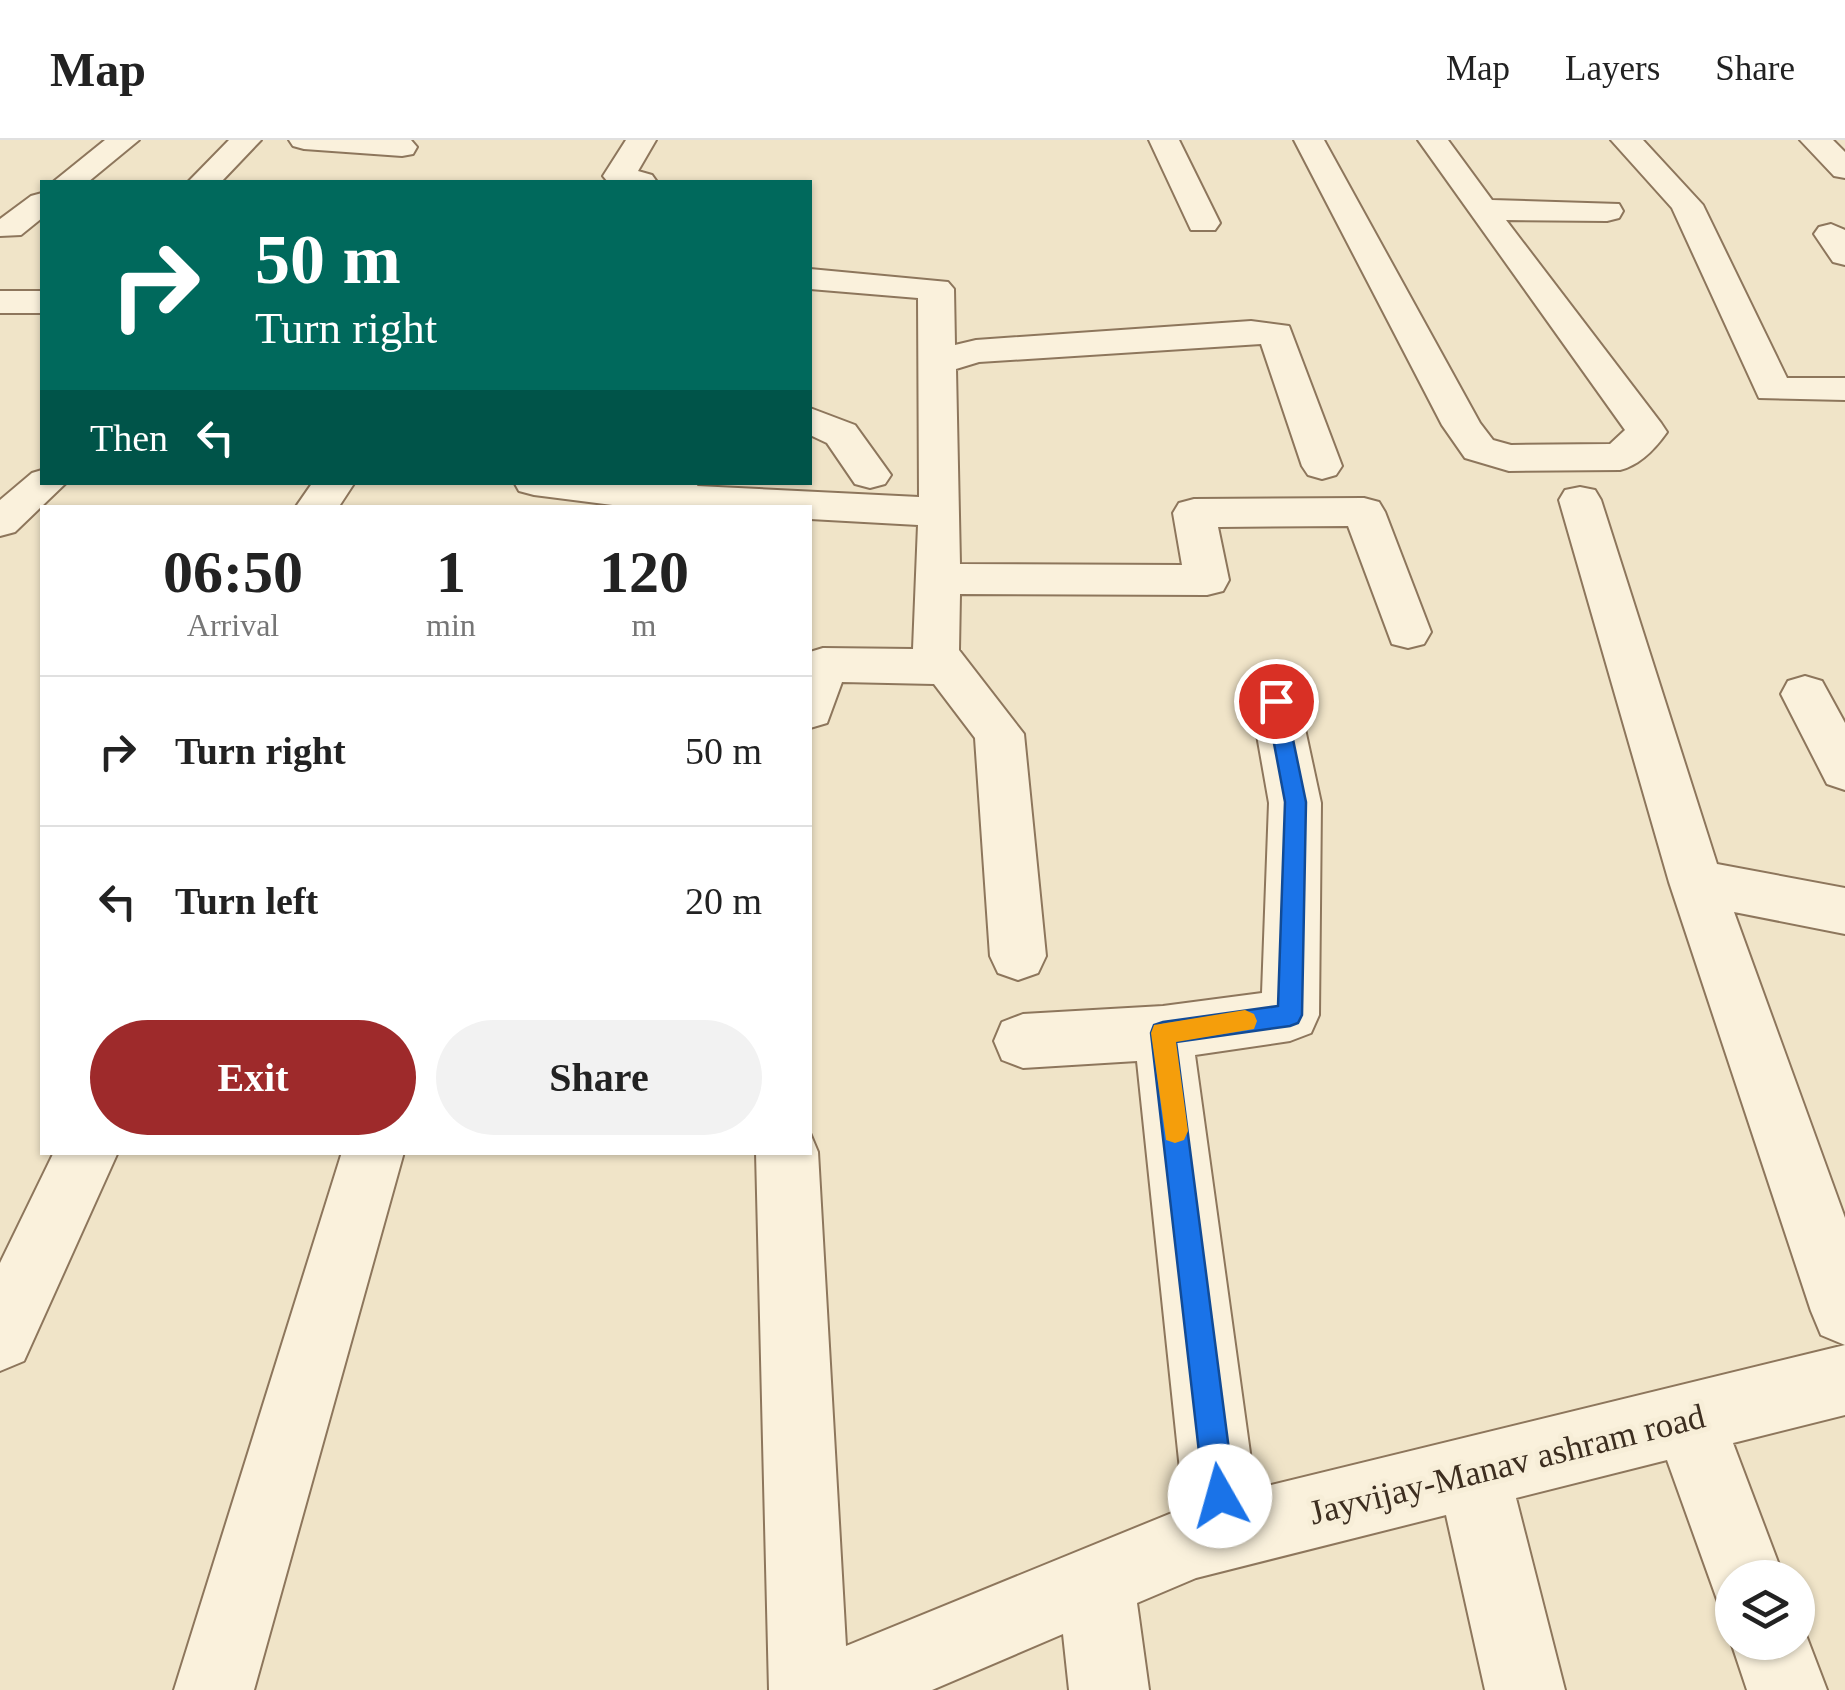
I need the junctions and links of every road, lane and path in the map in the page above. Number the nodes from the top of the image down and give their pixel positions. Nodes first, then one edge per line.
1 (124, 140) edge
2 (246, 140) edge
3 (304, 140) edge
4 (640, 140) edge
5 (1164, 140) edge
6 (1310, 140) edge
7 (1433, 140) edge
8 (1626, 140) edge
9 (1815, 140) edge
10 (399, 153) edge
11 (1845, 168) edge
12 (72, 180) edge
13 (206, 180) edge
14 (634, 180) edge
15 (40, 205) edge
16 (1482, 210) junction
17 (1607, 211) dead end
18 (1203, 222) dead end
19 (9, 228) dead end
20 (812, 279) edge
21 (0, 302) edge
22 (40, 302) edge
23 (937, 362) junction
24 (1845, 389) edge
25 (812, 421) edge
26 (1322, 466) dead end
27 (870, 475) dead end
28 (43, 485) edge
29 (334, 485) edge
30 (586, 485) edge
31 (674, 490) edge
32 (1580, 500) dead end
33 (318, 505) edge
34 (940, 512) junction
35 (0, 522) edge
36 (939, 578) junction
37 (1408, 632) dead end
38 (947, 667) junction
39 (1805, 694) dead end
40 (1276, 701) dead end
41 (812, 703) edge
42 (1845, 770) edge
43 (1696, 882) junction
44 (1845, 911) edge
45 (1018, 956) dead end
46 (1163, 1033) junction
47 (1023, 1041) dead end
48 (86, 1155) edge
49 (372, 1155) edge
50 (787, 1155) edge
51 (1845, 1311) edge
52 (0, 1338) edge
53 (1845, 1380) edge
54 (1688, 1419) junction
55 (1473, 1472) junction
56 (1224, 1534) junction
57 (1739, 1560) edge
58 (1096, 1582) junction
59 (1776, 1660) edge
60 (214, 1690) edge
61 (809, 1690) edge
62 (837, 1690) edge
63 (1109, 1690) edge
64 (1525, 1690) edge
65 (1787, 1690) edge

1 - 12 street
2 - 13 street
3 - 10 street
4 - 14 street
5 - 18 street
6 - 16 street
7 - 16 street
8 - 24 street
9 - 11 street
15 - 19 street
16 - 17 street
20 - 23 street
21 - 22 street
23 - 26 street
23 - 34 street
25 - 27 street
28 - 35 street
29 - 33 street
30 - 31 street
31 - 34 street
32 - 43 street
34 - 36 street
36 - 37 street
36 - 38 street
38 - 41 street
38 - 45 street
39 - 42 street
40 - 46 street
43 - 44 street
43 - 51 street
46 - 47 street
46 - 56 street
48 - 52 street
49 - 60 street
50 - 61 street
53 - 54 street, Jayvijay-Manav ashram road
54 - 55 street, Jayvijay-Manav ashram road
54 - 57 street
55 - 56 street, Jayvijay-Manav ashram road
55 - 64 street
56 - 58 street, Jayvijay-Manav ashram road
58 - 62 street, Jayvijay-Manav ashram road
58 - 63 street
59 - 65 street

